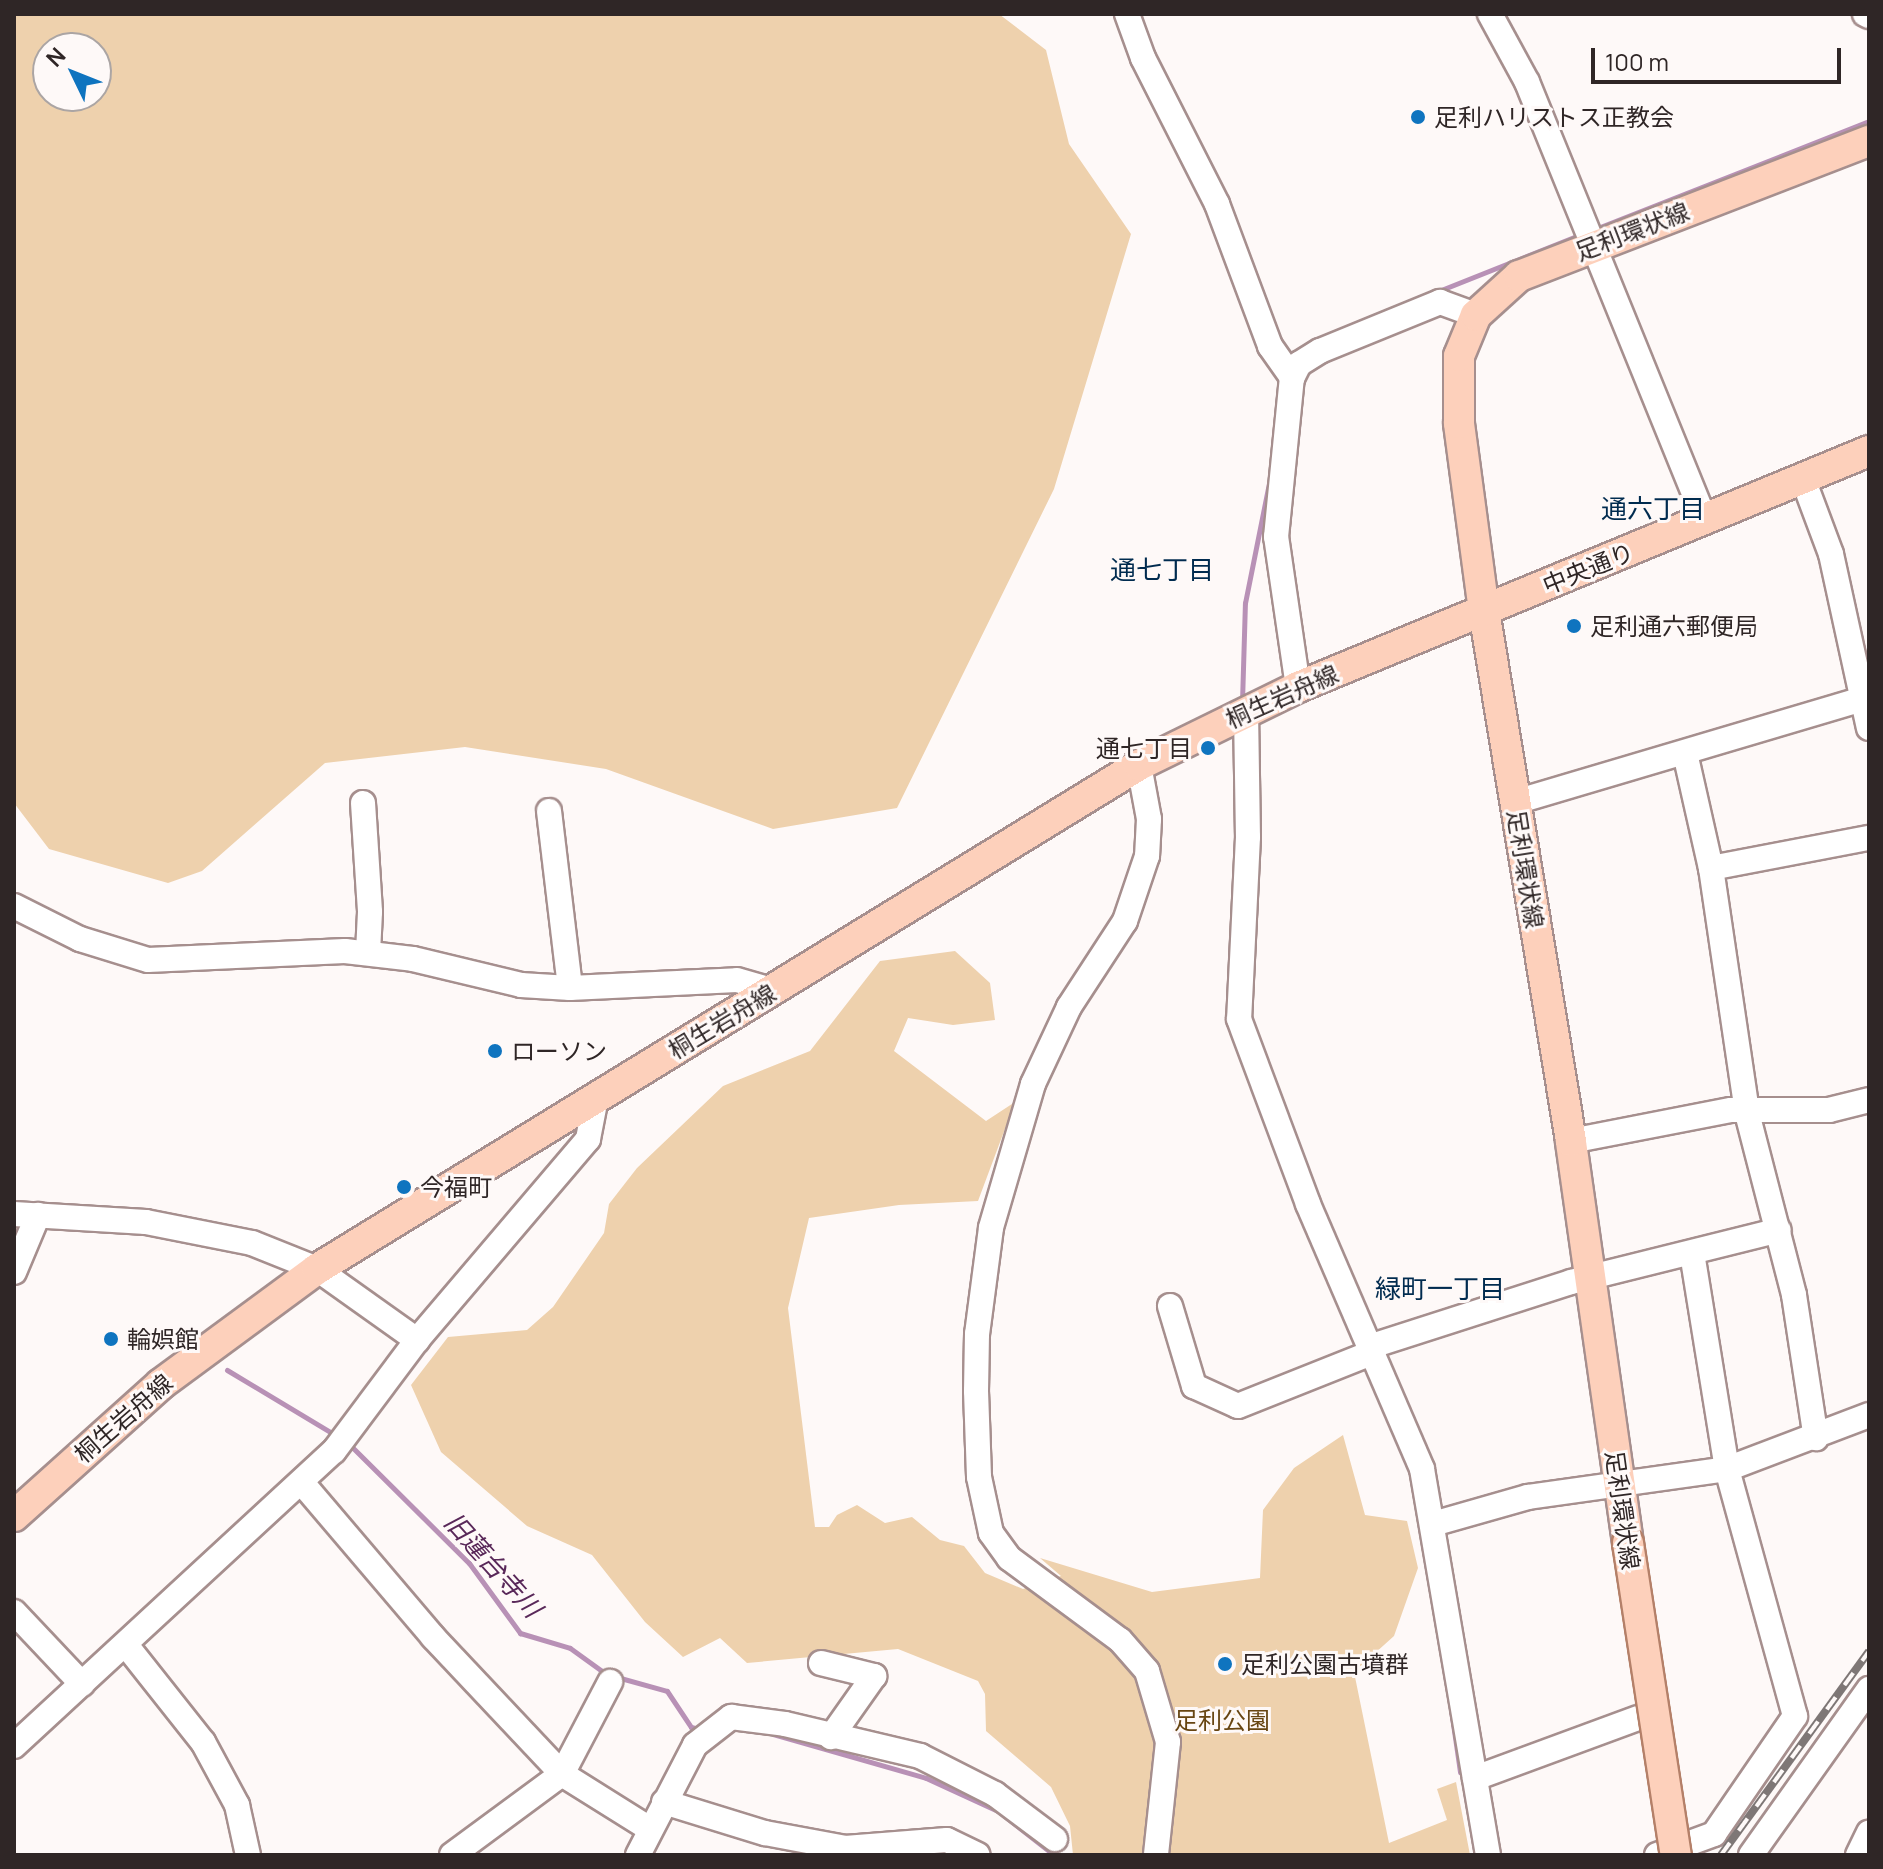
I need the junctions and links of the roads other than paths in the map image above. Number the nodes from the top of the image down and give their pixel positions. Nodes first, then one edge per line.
1 (1127, 14) edge
2 (1490, 14) edge
3 (1869, 141) edge
4 (1592, 246) junction
5 (1476, 315) junction
6 (1292, 378) junction
7 (1869, 451) edge
8 (1803, 479) junction
9 (1705, 520) junction
10 (1484, 611) junction
11 (1298, 687) junction
12 (1866, 698) edge
13 (1246, 711) junction
14 (1869, 728) edge
15 (1685, 753) junction
16 (1139, 765) junction
17 (1515, 802) junction
18 (363, 803) dead end
19 (549, 811) dead end
20 (1869, 838) edge
21 (1711, 868) junction
22 (14, 906) edge
23 (368, 953) junction
24 (570, 988) junction
25 (772, 990) junction
26 (596, 1098) junction
27 (1869, 1100) edge
28 (1747, 1113) junction
29 (1571, 1141) junction
30 (26, 1215) edge
31 (1779, 1230) junction
32 (1692, 1253) junction
33 (317, 1269) junction
34 (14, 1272) edge
35 (1590, 1280) junction
36 (1170, 1306) dead end
37 (417, 1340) junction
38 (1368, 1353) junction
39 (1869, 1415) edge
40 (1816, 1438) junction
41 (1727, 1469) junction
42 (1619, 1482) junction
43 (303, 1484) junction
44 (14, 1516) edge
45 (1433, 1524) junction
46 (14, 1612) edge
47 (126, 1645) junction
48 (821, 1663) dead end
49 (610, 1682) dead end
50 (82, 1684) junction
51 (1867, 1695) edge
52 (1638, 1718) dead end
53 (831, 1737) junction
54 (14, 1746) edge
55 (562, 1774) junction
56 (1475, 1778) junction
57 (664, 1802) junction
58 (648, 1828) junction
59 (1869, 1832) edge
60 (1670, 1837) edge
61 (1055, 1839) dead end
62 (248, 1855) edge
63 (452, 1855) edge
64 (638, 1855) edge
65 (978, 1855) edge
66 (1156, 1855) edge
67 (1488, 1855) edge
68 (1657, 1855) edge
69 (1690, 1855) edge
70 (1751, 1855) edge
71 (1858, 1855) edge

1 - 6 street
2 - 4 street
3 - 4 main road, 足利環状線
4 - 5 main road, 足利環状線
4 - 9 street
5 - 6 street
5 - 10 main road, 足利環状線
6 - 11 street
7 - 8 main road, 中央通り
8 - 9 main road, 中央通り
8 - 12 street
9 - 10 main road, 中央通り
10 - 11 main road, 桐生岩舟線
10 - 17 main road, 足利環状線
11 - 13 main road, 桐生岩舟線
12 - 14 street
12 - 15 street
13 - 16 main road, 桐生岩舟線
13 - 38 street
15 - 17 street
15 - 21 street
16 - 25 main road, 桐生岩舟線
16 - 66 street
17 - 29 main road, 足利環状線
18 - 23 street
19 - 24 street
20 - 21 street
21 - 28 street
22 - 23 street
23 - 24 street
24 - 25 street
25 - 26 main road, 桐生岩舟線
26 - 33 main road, 桐生岩舟線
26 - 37 street
27 - 28 street
28 - 29 street
28 - 31 street
29 - 35 main road, 足利環状線
30 - 33 street
30 - 34 street
31 - 32 street
31 - 40 street
32 - 35 street
32 - 41 street
33 - 37 street
33 - 44 main road, 桐生岩舟線
35 - 38 street
35 - 42 main road, 足利環状線
36 - 38 street
37 - 43 street
38 - 45 street
39 - 40 street
40 - 41 street
41 - 42 street
41 - 68 street
42 - 45 street
42 - 60 main road, 足利環状線, bridge
43 - 47 street
43 - 55 street
45 - 56 street
46 - 50 street
47 - 50 street
47 - 62 street
48 - 53 street
49 - 55 street
50 - 54 street
51 - 70 street
52 - 56 street
53 - 57 street
53 - 61 street
55 - 58 street
55 - 63 street
56 - 67 street
57 - 58 street
57 - 65 street
58 - 64 street
59 - 71 street
60 - 69 main road, 足利環状線, bridge

